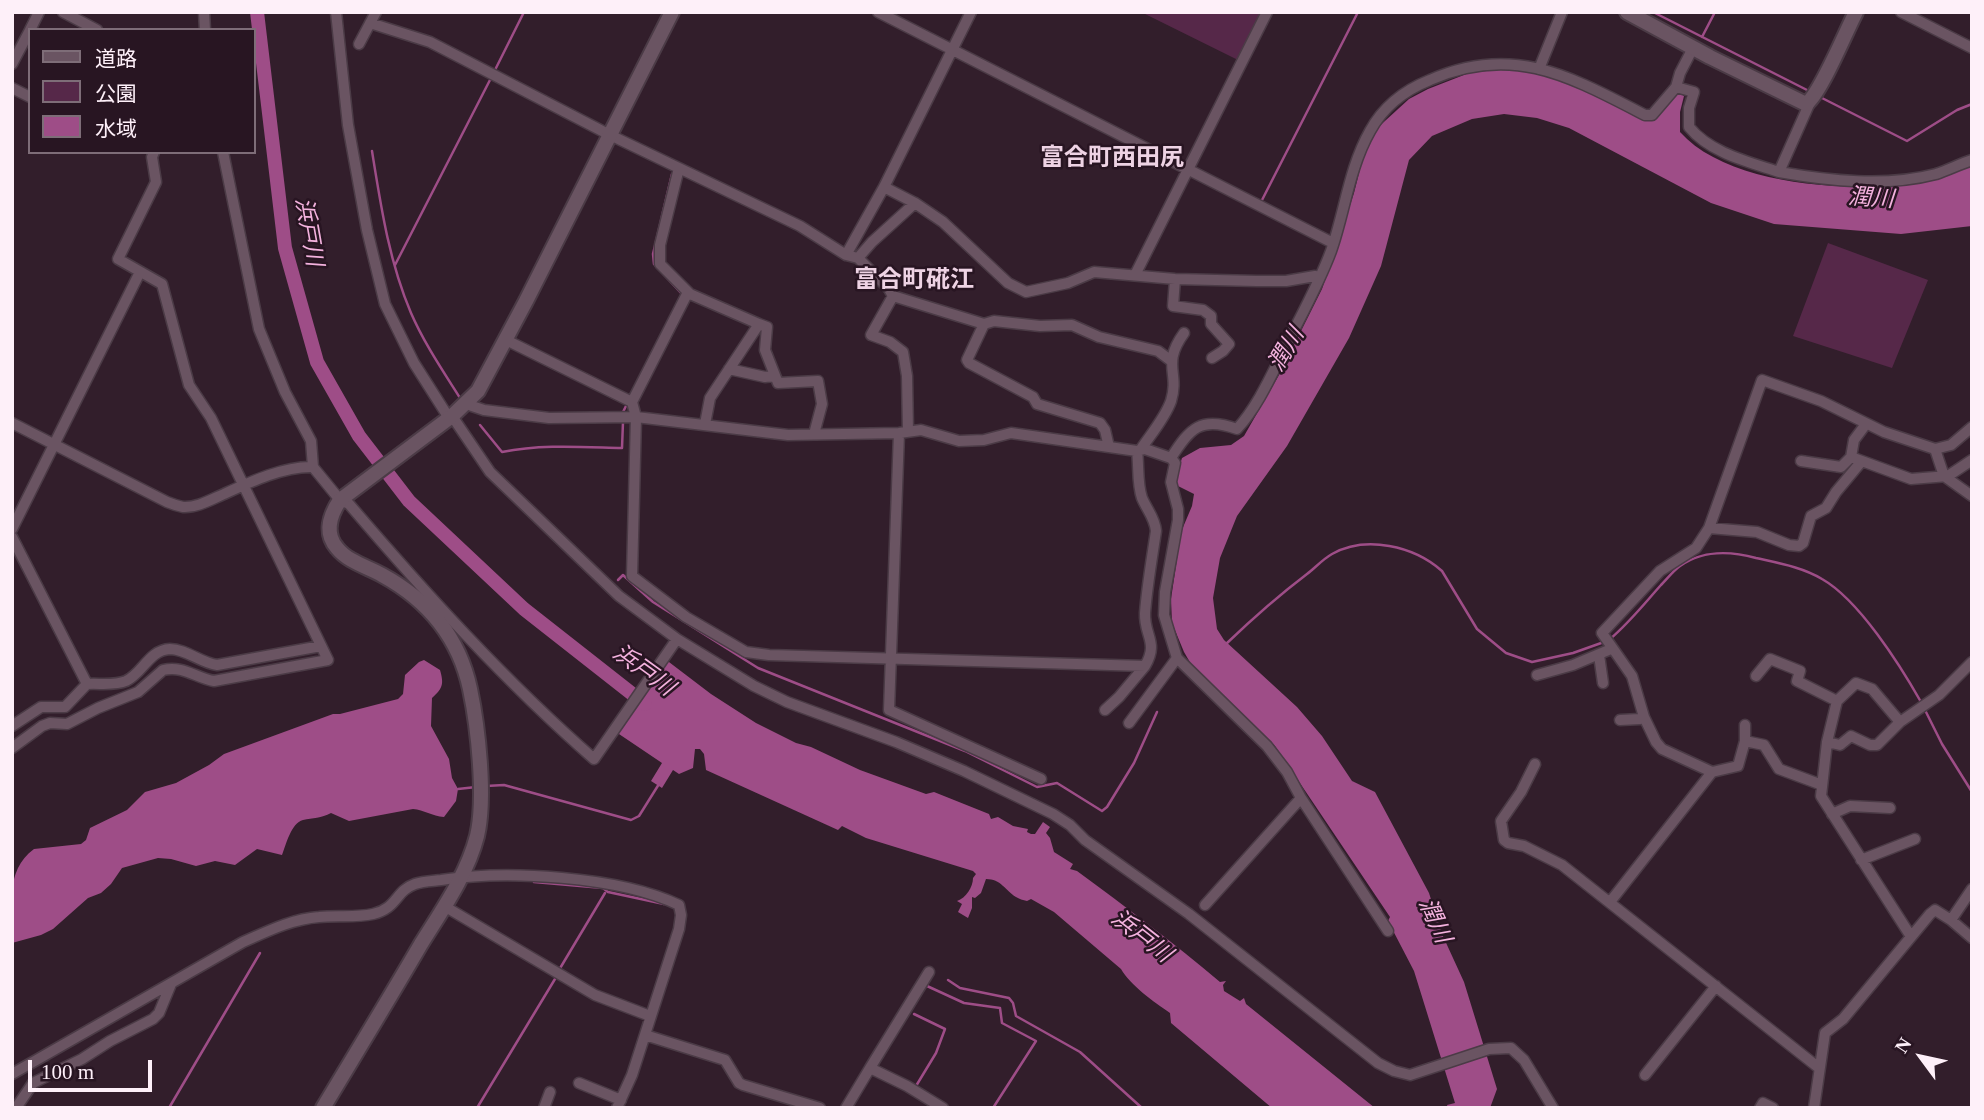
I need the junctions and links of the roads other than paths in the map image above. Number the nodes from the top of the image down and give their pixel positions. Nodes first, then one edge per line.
1 (39, 12) edge
2 (63, 12) edge
3 (335, 12) edge
4 (376, 12) edge
5 (672, 12) edge
6 (878, 12) edge
7 (971, 12) edge
8 (1267, 12) edge
9 (1562, 12) edge
10 (1627, 12) edge
11 (1856, 12) edge
12 (1902, 12) edge
13 (370, 23) junction
14 (31, 28) edge
15 (93, 28) edge
16 (28, 34) edge
17 (359, 44) dead end
18 (1972, 48) edge
19 (952, 50) junction
20 (1697, 51) junction
21 (12, 64) edge
22 (1539, 69) junction
23 (1676, 87) junction
24 (12, 88) edge
25 (1815, 94) junction
26 (28, 96) edge
27 (610, 135) junction
28 (149, 154) edge
29 (223, 154) edge
30 (1972, 160) edge
31 (679, 168) junction
32 (1187, 169) junction
33 (1779, 172) junction
34 (884, 187) junction
35 (915, 202) junction
36 (1333, 243) junction
37 (846, 255) junction
38 (858, 258) junction
39 (139, 272) junction
40 (1135, 275) junction
41 (1320, 277) junction
42 (1175, 279) junction
43 (688, 292) junction
44 (893, 296) junction
45 (758, 324) junction
46 (984, 324) junction
47 (1184, 333) dead end
48 (506, 340) junction
49 (1212, 358) dead end
50 (1170, 360) junction
51 (729, 369) junction
52 (774, 376) junction
53 (632, 402) junction
54 (466, 404) junction
55 (450, 417) junction
56 (636, 417) junction
57 (12, 423) edge
58 (705, 424) junction
59 (1866, 424) junction
60 (1972, 428) edge
61 (903, 432) junction
62 (814, 434) junction
63 (53, 444) junction
64 (1109, 447) junction
65 (1141, 449) junction
66 (1935, 449) junction
67 (1169, 457) junction
68 (1856, 460) junction
69 (1972, 460) edge
70 (1801, 461) dead end
71 (313, 464) junction
72 (1944, 477) junction
73 (243, 486) junction
74 (345, 495) junction
75 (1972, 496) edge
76 (1709, 528) junction
77 (12, 529) edge
78 (12, 537) edge
79 (677, 639) junction
80 (1608, 643) junction
81 (321, 646) junction
82 (1599, 655) junction
83 (891, 658) junction
84 (1177, 658) junction
85 (1972, 662) edge
86 (1145, 666) junction
87 (1537, 675) dead end
88 (1756, 676) dead end
89 (1603, 683) dead end
90 (87, 684) junction
91 (1837, 701) junction
92 (1105, 710) dead end
93 (1644, 717) junction
94 (1620, 720) dead end
95 (1900, 722) junction
96 (1129, 723) dead end
97 (1745, 725) dead end
98 (12, 726) edge
99 (1745, 741) junction
100 (1827, 742) junction
101 (12, 748) edge
102 (1535, 764) dead end
103 (1712, 772) junction
104 (1041, 779) dead end
105 (1822, 785) junction
106 (1301, 798) junction
107 (1890, 808) dead end
108 (1832, 814) junction
109 (1915, 839) dead end
110 (1861, 860) junction
111 (461, 877) junction
112 (1972, 888) edge
113 (1610, 902) junction
114 (1205, 905) dead end
115 (444, 906) junction
116 (1951, 920) junction
117 (1388, 931) dead end
118 (1910, 935) junction
119 (1972, 938) edge
120 (929, 972) dead end
121 (172, 984) junction
122 (1716, 986) junction
123 (650, 1016) junction
124 (645, 1035) junction
125 (870, 1068) junction
126 (1819, 1068) junction
127 (12, 1074) edge
128 (1645, 1075) dead end
129 (579, 1083) dead end
130 (550, 1093) dead end
131 (619, 1104) edge
132 (16, 1108) edge
133 (323, 1108) edge
134 (544, 1108) edge
135 (820, 1108) edge
136 (846, 1108) edge
137 (943, 1108) edge
138 (1553, 1108) edge
139 (1760, 1108) edge
140 (1773, 1108) edge
141 (1814, 1108) edge

1 - 14 street
2 - 15 street
3 - 55 street
4 - 13 street
5 - 27 street
6 - 19 street
7 - 19 street
8 - 32 street
9 - 22 street
10 - 20 street
11 - 25 street
12 - 18 street
13 - 17 street
13 - 27 street
16 - 21 street
19 - 32 street
19 - 34 street
20 - 23 street
20 - 25 street
22 - 23 street
22 - 36 street
23 - 33 street
24 - 26 street
25 - 33 street
27 - 31 street
27 - 48 street
28 - 39 street
29 - 71 street
30 - 33 street
31 - 37 street
31 - 43 street
32 - 36 street
32 - 40 street
34 - 35 street
34 - 37 street
35 - 38 street
35 - 40 street
36 - 41 street
37 - 38 street
38 - 44 street
39 - 63 street
39 - 73 street
40 - 42 street
41 - 42 street
41 - 67 street
42 - 49 street
43 - 45 street
43 - 53 street
44 - 46 street
44 - 61 street
45 - 51 street
45 - 52 street
46 - 50 street
46 - 64 street
47 - 50 street
48 - 53 street
48 - 54 street
50 - 65 street
51 - 52 street
51 - 58 street
52 - 62 street
53 - 56 street
54 - 55 street
54 - 56 street
55 - 74 street
55 - 79 street
56 - 58 street
56 - 83 street
57 - 63 street
58 - 62 street
59 - 66 street
59 - 68 street
59 - 76 street
60 - 66 street
61 - 62 street
61 - 64 street
61 - 83 street
63 - 73 street
63 - 77 street
64 - 65 street
65 - 67 street
65 - 86 street
66 - 72 street
67 - 84 street
68 - 70 street
68 - 72 street
68 - 76 street
69 - 72 street
71 - 73 street
71 - 74 street
72 - 75 street
73 - 81 street
74 - 79 street
74 - 111 street
76 - 80 street
78 - 90 street
79 - 138 street
80 - 82 street
80 - 93 street
81 - 90 street
81 - 101 street
82 - 87 street
82 - 89 street
83 - 86 street
83 - 104 street
84 - 96 street
84 - 106 street
85 - 95 street
86 - 92 street
88 - 91 street
90 - 98 street
91 - 95 street
91 - 100 street
93 - 94 street
93 - 103 street
95 - 100 street
97 - 99 street
99 - 103 street
99 - 105 street
100 - 105 street
102 - 113 street
103 - 113 street
105 - 108 street
106 - 114 street
106 - 117 street
107 - 108 street
108 - 110 street
109 - 110 street
110 - 118 street
111 - 115 street
111 - 121 street
111 - 123 street
112 - 116 street
113 - 122 street
115 - 123 street
115 - 133 street
116 - 118 street
116 - 119 street
118 - 126 street
120 - 125 street
121 - 127 street
121 - 132 street
122 - 126 street
122 - 128 street
123 - 124 street
124 - 131 street
124 - 135 street
125 - 136 street
125 - 137 street
126 - 141 street
129 - 131 street
130 - 134 street
139 - 140 street

